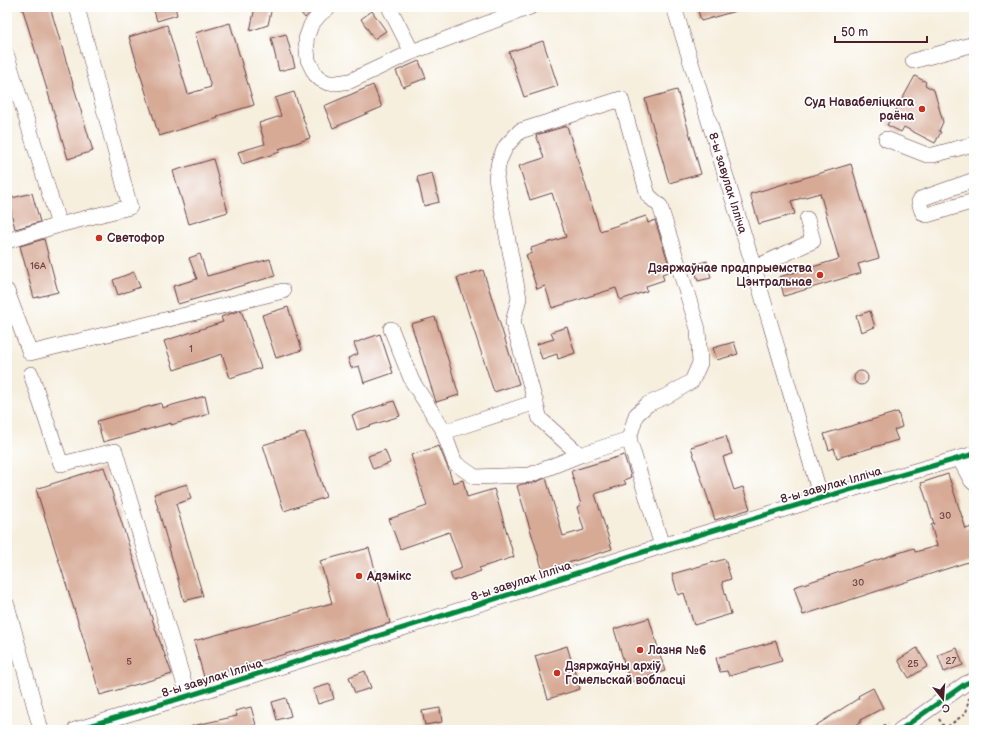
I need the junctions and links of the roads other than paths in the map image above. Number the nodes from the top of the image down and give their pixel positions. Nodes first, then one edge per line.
1 (330, 7) edge
2 (388, 7) edge
3 (530, 7) edge
4 (674, 7) edge
5 (78, 11) dead end
6 (974, 44) edge
7 (412, 52) junction
8 (7, 56) edge
9 (913, 61) dead end
10 (886, 139) dead end
11 (974, 144) edge
12 (974, 180) edge
13 (974, 201) edge
14 (807, 219) dead end
15 (59, 225) junction
16 (7, 241) edge
17 (754, 268) junction
18 (7, 291) edge
19 (284, 291) dead end
20 (391, 329) dead end
21 (31, 374) dead end
22 (536, 402) junction
23 (444, 432) junction
24 (629, 439) junction
25 (974, 454) edge
26 (580, 455) junction
27 (959, 458) junction
28 (974, 483) edge
29 (821, 498) junction
30 (662, 546) junction
31 (7, 605) edge
32 (972, 686) edge
33 (188, 696) junction
34 (41, 730) edge
35 (75, 730) edge
36 (900, 730) edge

1 - 7 street
2 - 7 street
3 - 7 street
4 - 17 street, 8-ы завулак Ілліча
5 - 15 street
6 - 9 street
8 - 15 street
10 - 11 street
12 - 13 street
14 - 17 street
15 - 16 street
17 - 29 street, 8-ы завулак Ілліча
18 - 19 street
20 - 23 street
21 - 33 street
22 - 23 street
22 - 24 street
22 - 26 street
23 - 26 street
24 - 26 street
24 - 30 street
25 - 27 street, 8-ы завулак Ілліча
27 - 28 street
27 - 29 street, 8-ы завулак Ілліча
29 - 30 street, 8-ы завулак Ілліча
30 - 33 street, 8-ы завулак Ілліча
31 - 34 street
32 - 36 street
33 - 35 street, 8-ы завулак Ілліча

